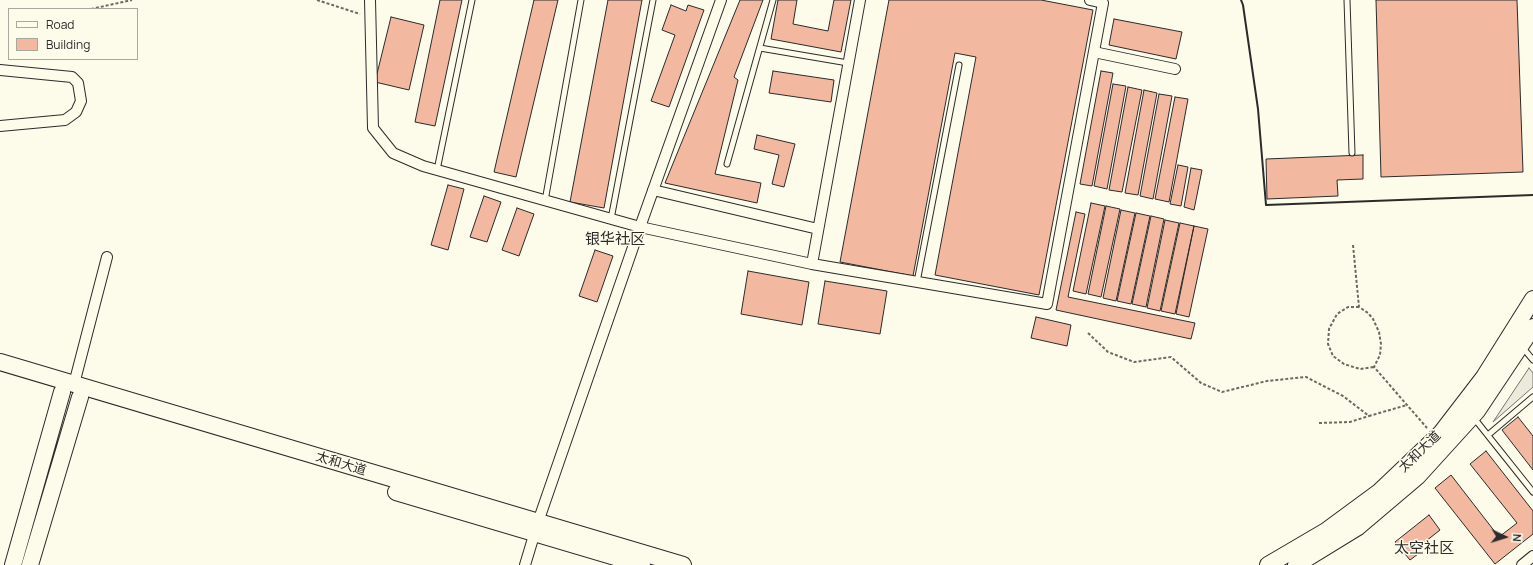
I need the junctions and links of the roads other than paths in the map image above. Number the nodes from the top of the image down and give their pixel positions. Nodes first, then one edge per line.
1 (370, 0) edge
2 (472, 0) edge
3 (581, 0) edge
4 (652, 0) edge
5 (721, 0) edge
6 (773, 0) edge
7 (860, 0) edge
8 (1090, 0) edge
9 (1347, 0) edge
10 (760, 48) junction
11 (1094, 52) junction
12 (848, 63) junction
13 (959, 65) dead end
14 (1175, 69) dead end
15 (0, 70) edge
16 (0, 126) edge
17 (1352, 153) dead end
18 (727, 164) dead end
19 (437, 170) junction
20 (653, 190) junction
21 (545, 201) junction
22 (611, 219) junction
23 (640, 227) junction
24 (818, 229) junction
25 (107, 257) dead end
26 (812, 264) junction
27 (916, 282) junction
28 (1533, 299) edge
29 (1533, 327) edge
30 (1521, 345) junction
31 (1533, 360) edge
32 (0, 362) edge
33 (0, 373) edge
34 (72, 391) junction
35 (1533, 398) edge
36 (1473, 416) junction
37 (1488, 435) junction
38 (1533, 492) edge
39 (536, 527) junction
40 (1533, 556) edge
41 (13, 565) edge
42 (30, 565) edge
43 (525, 565) edge
44 (642, 565) edge
45 (683, 565) edge
46 (1268, 565) edge
47 (1296, 565) edge
48 (1522, 565) edge

1 - 19 street
2 - 19 lane
3 - 21 lane
4 - 22 lane
5 - 20 street
6 - 10 lane
7 - 12 street
8 - 11 street
9 - 17 lane
10 - 12 lane
10 - 18 lane
11 - 14 street
11 - 27 street
12 - 24 street
13 - 27 lane
15 - 16 street
19 - 21 street
20 - 23 street
20 - 24 street
21 - 22 street
22 - 23 street
23 - 26 street
23 - 39 street
24 - 26 street
25 - 34 street
26 - 27 street
28 - 46 main road, 太和大道
29 - 30 main road, 太和大道
30 - 31 lane
30 - 36 main road, 太和大道
32 - 34 main road, 太和大道
33 - 34 main road, 太和大道
34 - 39 main road, 太和大道
34 - 41 main road
34 - 42 main road
35 - 37 lane
36 - 37 lane
36 - 47 main road, 太和大道
37 - 38 lane
39 - 43 street
39 - 44 main road, 太和大道
39 - 45 main road, 太和大道
40 - 48 street

